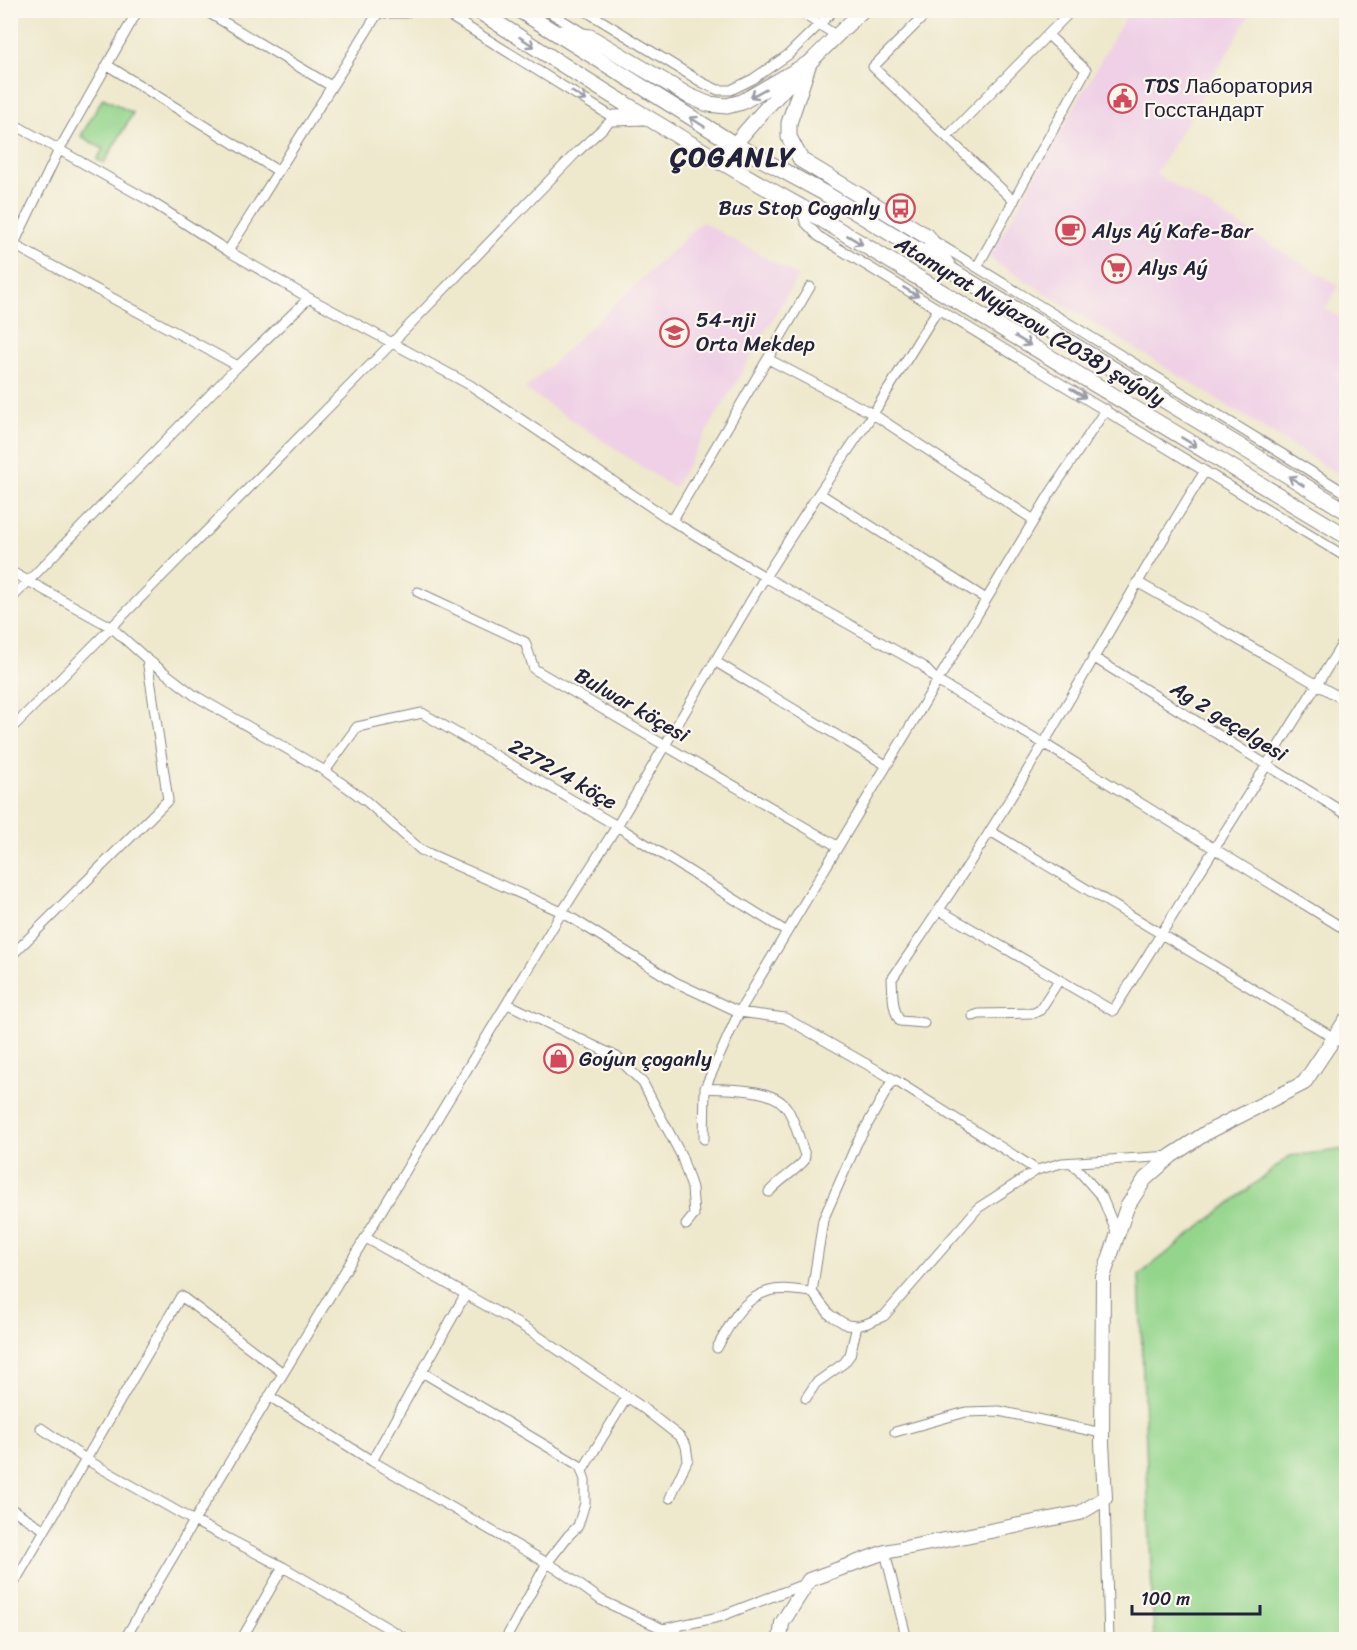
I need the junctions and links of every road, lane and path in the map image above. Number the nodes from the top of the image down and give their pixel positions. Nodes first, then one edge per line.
1 (138, 10) edge
2 (204, 10) edge
3 (408, 10) edge
4 (440, 10) edge
5 (477, 10) edge
6 (519, 10) edge
7 (546, 10) edge
8 (584, 10) edge
9 (797, 10) edge
10 (834, 10) edge
11 (863, 10) edge
12 (930, 10) edge
13 (1072, 10) edge
14 (820, 25) junction
15 (553, 32) junction
16 (1048, 35) junction
17 (837, 36) junction
18 (590, 37) junction
19 (809, 63) junction
20 (107, 64) junction
21 (643, 69) junction
22 (331, 86) junction
23 (669, 104) junction
24 (614, 117) junction
25 (644, 117) junction
26 (10, 122) edge
27 (947, 137) junction
28 (734, 144) junction
29 (59, 150) junction
30 (720, 163) junction
31 (278, 171) junction
32 (826, 194) junction
33 (860, 196) junction
34 (1014, 201) junction
35 (801, 207) junction
36 (928, 237) junction
37 (12, 248) edge
38 (228, 251) junction
39 (977, 267) junction
40 (951, 271) junction
41 (810, 287) dead end
42 (309, 298) junction
43 (938, 309) junction
44 (392, 343) junction
45 (768, 359) junction
46 (238, 366) junction
47 (1106, 409) junction
48 (873, 414) junction
49 (1205, 471) junction
50 (819, 493) junction
51 (1347, 493) edge
52 (1347, 512) edge
53 (1034, 520) junction
54 (672, 521) junction
55 (1347, 536) edge
56 (1347, 557) edge
57 (10, 572) edge
58 (765, 577) junction
59 (29, 582) junction
60 (1137, 582) junction
61 (418, 592) dead end
62 (986, 598) junction
63 (10, 600) edge
64 (111, 627) junction
65 (1347, 638) edge
66 (1093, 657) junction
67 (147, 659) junction
68 (716, 662) junction
69 (937, 681) junction
70 (1318, 684) junction
71 (1347, 701) edge
72 (10, 730) edge
73 (1043, 743) junction
74 (666, 745) junction
75 (886, 765) junction
76 (1266, 765) junction
77 (325, 771) junction
78 (1347, 814) edge
79 (617, 826) junction
80 (990, 831) junction
81 (837, 846) junction
82 (1215, 848) junction
83 (939, 910) junction
84 (562, 912) junction
85 (1347, 930) edge
86 (787, 932) junction
87 (1161, 933) junction
88 (10, 957) edge
89 (1059, 980) junction
90 (508, 1004) junction
91 (739, 1012) junction
92 (973, 1016) dead end
93 (1347, 1020) edge
94 (924, 1023) dead end
95 (1341, 1041) edge
96 (893, 1079) junction
97 (705, 1088) junction
98 (705, 1139) dead end
99 (1171, 1156) junction
100 (1073, 1164) junction
101 (1037, 1170) junction
102 (769, 1192) dead end
103 (686, 1225) dead end
104 (1117, 1234) junction
105 (366, 1238) junction
106 (812, 1292) junction
107 (465, 1295) junction
108 (857, 1326) junction
109 (717, 1348) dead end
110 (422, 1372) junction
111 (283, 1373) junction
112 (269, 1396) junction
113 (627, 1397) junction
114 (806, 1398) dead end
115 (41, 1428) dead end
116 (895, 1432) dead end
117 (1102, 1433) junction
118 (87, 1460) junction
119 (372, 1461) junction
120 (582, 1471) junction
121 (670, 1498) dead end
122 (1105, 1498) junction
123 (10, 1508) edge
124 (194, 1521) junction
125 (45, 1530) junction
126 (885, 1552) junction
127 (547, 1563) junction
128 (283, 1567) junction
129 (807, 1583) junction
130 (10, 1590) edge
131 (678, 1626) junction
132 (124, 1640) edge
133 (241, 1640) edge
134 (408, 1640) edge
135 (505, 1640) edge
136 (674, 1640) edge
137 (780, 1640) edge
138 (907, 1640) edge
139 (1109, 1640) edge

1 - 20 street
2 - 22 street
3 - 22 street
4 -> 24 street
5 -> 25 main road, Atamyrat Nyýazow (2038) şaýoly
6 - 15 main road, Atamyrat Nyýazow (2038) şaýoly
7 - 18 street
8 - 14 street
9 - 14 street
10 - 14 street
11 - 17 street
12 - 27 street
13 - 16 street
14 - 17 street
15 - 18 main road
15 - 23 main road, Atamyrat Nyýazow (2038) şaýoly
16 - 27 street
16 - 34 street
17 - 19 street
18 - 21 main road
19 -> 21 main road
19 - 28 street
19 - 33 main road
20 - 29 street
20 - 31 street
21 - 23 main road
22 - 31 street
28 -> 23 main road, Atamyrat Nyýazow (2038) şaýoly
24 - 25 main road
24 - 44 street
25 - 30 main road, Atamyrat Nyýazow (2038) şaýoly
26 - 29 street
27 - 34 street
28 - 30 street
28 - 32 main road, Atamyrat Nyýazow (2038) şaýoly
29 - 37 street
29 - 38 street
30 - 35 main road, Atamyrat Nyýazow (2038) şaýoly
31 - 38 street
32 - 33 main road
32 - 40 main road, Atamyrat Nyýazow (2038) şaýoly
33 - 36 main road
34 - 39 street
35 -> 43 street
35 -> 55 main road, Atamyrat Nyýazow (2038) şaýoly
36 - 39 street
36 - 40 main road
37 - 46 street
38 - 42 street
39 - 51 street
52 -> 40 main road, Atamyrat Nyýazow (2038) şaýoly
41 - 45 street
42 - 44 street
42 - 46 street
43 -> 47 street
43 - 48 street
44 - 54 street
44 - 64 street
45 - 48 street
45 - 54 street
46 - 59 street
47 - 49 street
47 - 53 street
48 - 50 street
48 - 53 street
49 - 56 street
49 - 60 street
50 - 58 street
50 - 62 street
53 - 62 street
54 - 58 street
57 - 59 street
58 - 68 street
58 - 69 street
59 - 63 street
59 - 64 street
60 - 66 street
60 - 70 street
61 - 74 street, Bulwar köçesi
62 - 69 street
64 - 67 street
64 - 72 street
65 - 70 street
66 - 73 street
66 - 76 street, Ag 2 geçelgesi
67 - 77 street
67 - 88 street
68 - 74 street
68 - 75 street
69 - 73 street
69 - 75 street
70 - 71 street
70 - 76 street
73 - 80 street
73 - 82 street
74 - 79 street
74 - 81 street, Bulwar köçesi
75 - 81 street
76 - 78 street, Ag 2 geçelgesi
76 - 82 street
77 - 79 street, 2272/4 köçe
77 - 84 street
79 - 84 street
79 - 86 street, 2272/4 köçe
80 - 83 street
80 - 87 street
81 - 86 street
82 - 85 street
82 - 87 street
83 - 89 street
83 - 94 street
84 - 90 street
84 - 91 street
86 - 91 street
87 - 89 street
87 - 95 street
89 - 92 street
90 - 103 street
90 - 105 street
91 - 96 street
91 - 97 street
93 - 95 street
95 - 99 street
96 - 101 street
96 - 106 street
97 - 98 street
97 - 102 street
99 - 100 street
99 - 104 street
100 - 101 street
100 - 104 street
101 - 108 street
104 - 117 street
105 - 107 street
105 - 111 street
106 - 108 street
106 - 109 street
107 - 110 street
107 - 113 street
108 - 114 street
110 - 119 street
110 - 120 street
111 - 112 street
111 - 118 street
112 - 119 street
112 - 124 street
113 - 120 street
113 - 121 street
115 - 118 street
116 - 117 street
117 - 122 street
118 - 124 street
118 - 125 street
119 - 127 street
120 - 127 street
122 - 126 street
122 - 139 street
123 - 125 street
124 - 128 street
124 - 132 street
125 - 130 street
126 - 129 street
126 - 138 street
127 - 131 street
127 - 135 street
128 - 133 street
128 - 134 street
129 - 131 street
129 - 137 street
131 - 136 street

